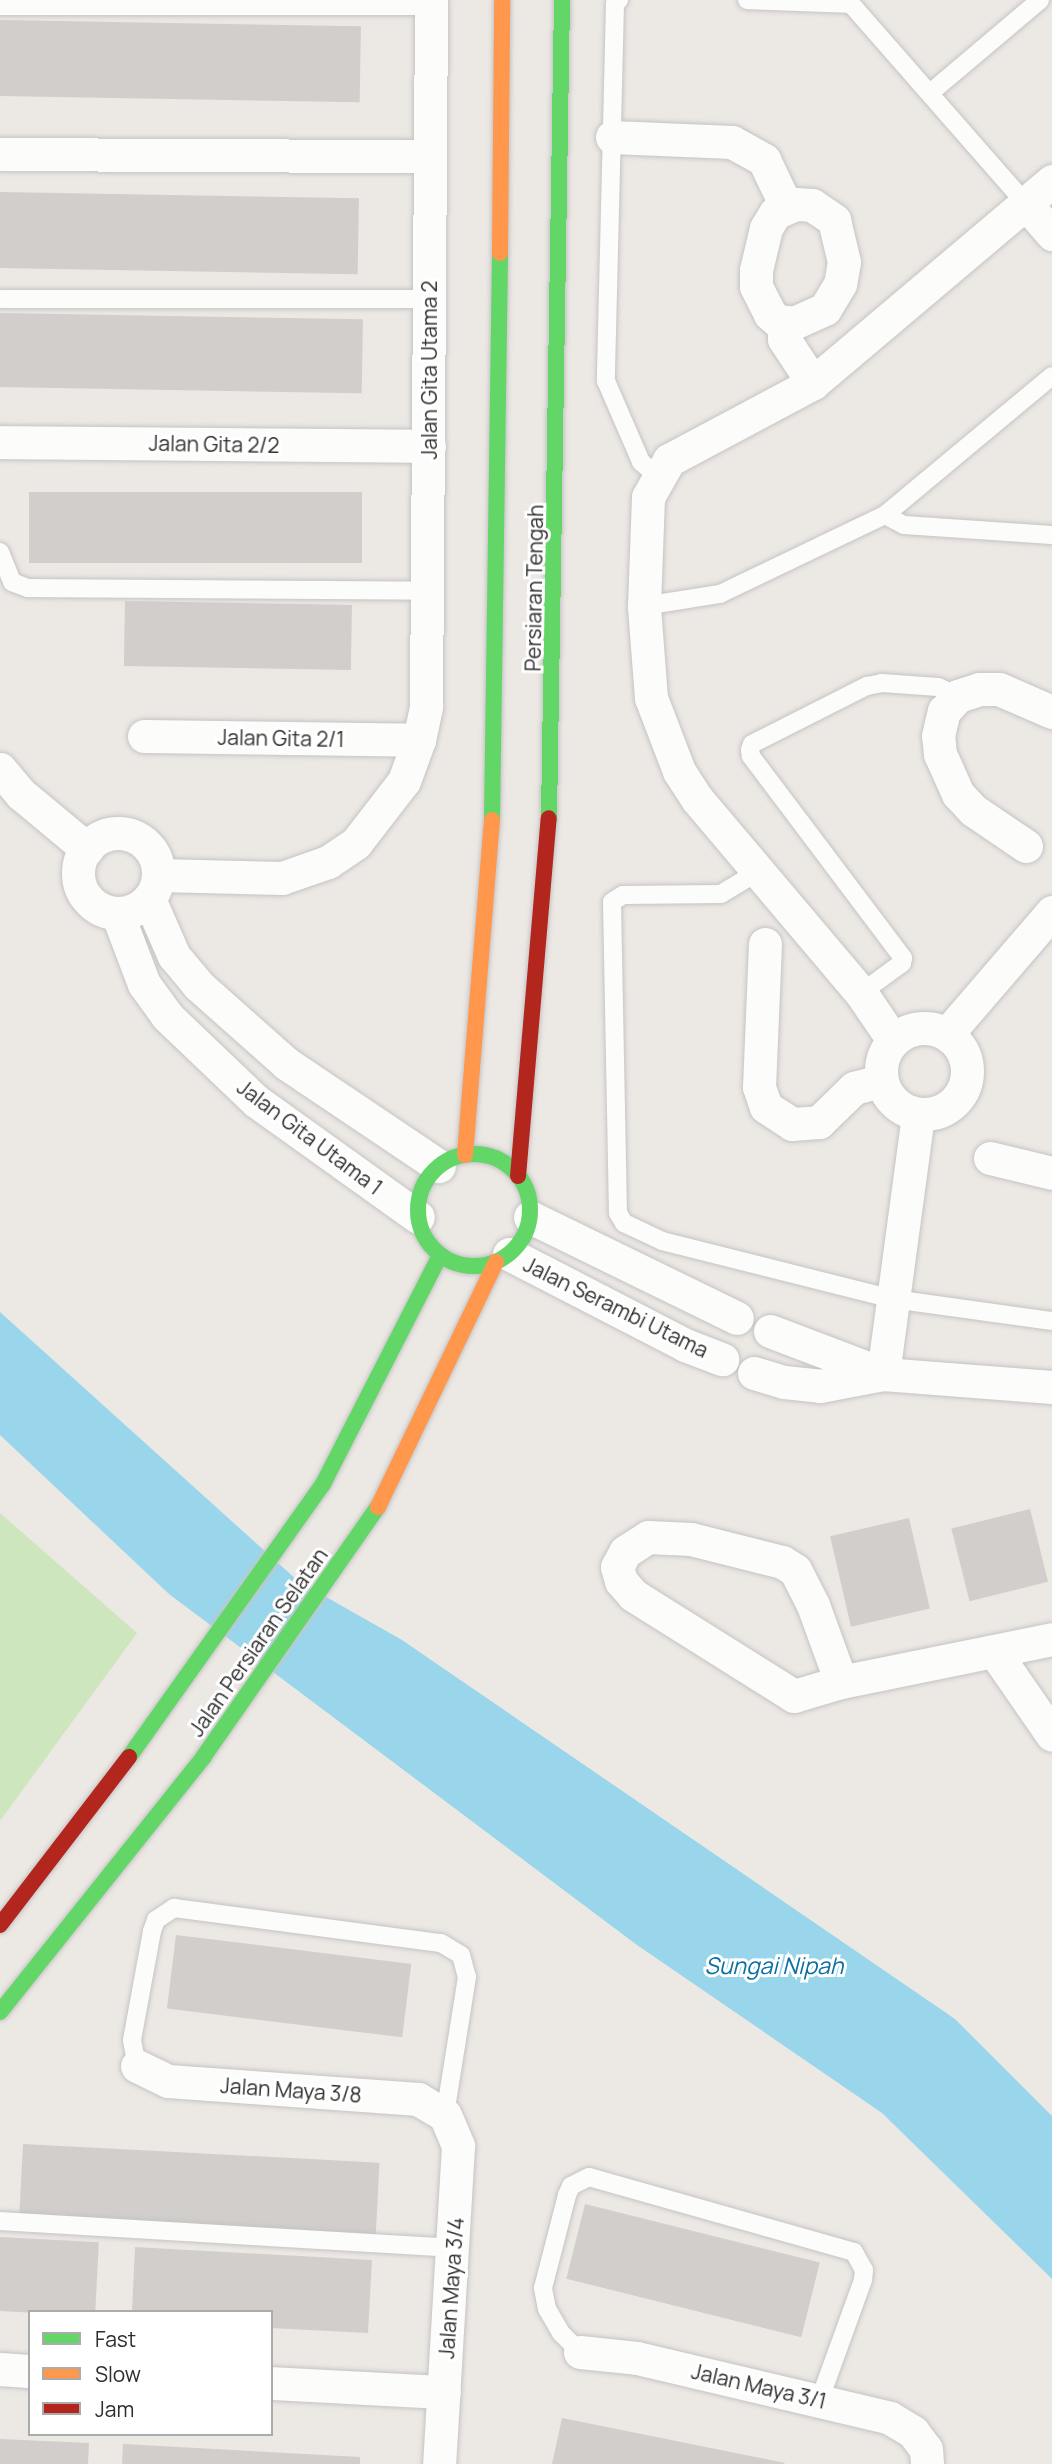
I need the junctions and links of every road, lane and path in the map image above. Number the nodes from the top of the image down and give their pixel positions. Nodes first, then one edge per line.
1 (502, 0) edge
2 (562, 0) edge
3 (619, 0) edge
4 (747, 0) edge
5 (1040, 0) edge
6 (431, 3) edge
7 (0, 6) edge
8 (930, 93) junction
9 (612, 137) junction
10 (0, 154) edge
11 (430, 156) junction
12 (1052, 181) edge
13 (1026, 204) junction
14 (786, 206) junction
15 (1052, 234) edge
16 (0, 299) edge
17 (429, 299) junction
18 (785, 322) junction
19 (1052, 376) edge
20 (813, 383) junction
21 (0, 442) edge
22 (429, 446) junction
23 (659, 477) junction
24 (886, 515) junction
25 (1052, 535) edge
26 (0, 552) edge
27 (427, 591) junction
28 (644, 606) junction
29 (958, 696) junction
30 (1052, 712) edge
31 (144, 736) dead end
32 (419, 740) junction
33 (0, 769) edge
34 (1026, 846) dead end
35 (87, 849) junction
36 (760, 871) junction
37 (154, 887) junction
38 (1052, 912) edge
39 (117, 913) junction
40 (765, 944) dead end
41 (860, 993) junction
42 (947, 1034) junction
43 (893, 1040) junction
44 (881, 1081) junction
45 (918, 1114) junction
46 (990, 1158) dead end
47 (452, 1161) junction
48 (1052, 1173) edge
49 (518, 1175) junction
50 (418, 1217) junction
51 (530, 1217) junction
52 (440, 1255) junction
53 (503, 1258) junction
54 (893, 1299) junction
55 (737, 1318) dead end
56 (1052, 1321) edge
57 (770, 1331) dead end
58 (722, 1359) dead end
59 (754, 1373) dead end
60 (883, 1374) junction
61 (1052, 1387) edge
62 (1052, 1639) edge
63 (996, 1654) junction
64 (841, 1682) junction
65 (1052, 1735) edge
66 (0, 1925) edge
67 (0, 2012) edge
68 (137, 2066) joint
69 (445, 2115) junction
70 (0, 2221) edge
71 (454, 2248) junction
72 (580, 2352) joint
73 (0, 2369) edge
74 (28, 2371) edge
75 (273, 2384) edge
76 (444, 2392) junction
77 (820, 2399) junction
78 (927, 2456) edge
79 (439, 2464) edge

1 - 47 street, Persiaran Tengah
2 - 49 street, Persiaran Tengah
3 - 9 lane
4 - 8 lane
5 - 8 lane
6 - 7 lane
6 - 11 street, Jalan Gita Utama 2
8 - 13 lane
9 - 14 street
9 - 23 lane
10 - 11 street
11 - 17 street, Jalan Gita Utama 2
12 - 13 street
13 - 15 street
13 - 20 street
14 - 18 street
14 - 18 street
16 - 17 lane
17 - 22 street, Jalan Gita Utama 2
18 - 20 street
19 - 24 lane
20 - 23 street
21 - 22 street, Jalan Gita 2/2
22 - 27 street, Jalan Gita Utama 2
23 - 28 street
24 - 25 lane
24 - 28 lane
26 - 27 lane
27 - 32 street, Jalan Gita Utama 2
28 - 36 street
29 - 30 street
29 - 34 street
29 - 41 lane
31 - 32 street, Jalan Gita 2/1
32 - 37 street, Jalan Gita Utama 2
33 - 35 street
35 - 37 street
35 - 39 street
36 - 41 street
36 - 54 lane
37 - 39 street
37 - 47 street
38 - 42 street
39 - 50 street, Jalan Gita Utama 1
40 - 44 street
41 - 43 street
42 - 43 street
42 - 45 street
43 - 44 street
44 - 45 street
45 - 54 street
46 - 48 street
47 - 49 street
47 - 50 street
49 - 51 street
50 - 52 street
51 - 53 street, Jalan Persiaran Selatan
51 - 55 street, Jalan Serambi Utama
52 - 53 street
52 - 66 street, Jalan Persiaran Selatan
53 - 58 street, Jalan Serambi Utama
53 - 67 street, Jalan Persiaran Selatan
54 - 56 lane
54 - 60 street
57 - 60 street
59 - 60 street
60 - 61 street
62 - 63 street
63 - 64 street
63 - 65 street
64 - 64 street
68 - 69 street, Jalan Maya 3/8
68 - 69 lane
69 - 71 street, Jalan Maya 3/4
70 - 71 lane
71 - 76 street, Jalan Maya 3/4
72 - 77 street, Jalan Maya 3/1
72 - 77 lane
73 - 74 street
75 - 76 street
76 - 79 street, Jalan Maya 3/4
77 - 78 street, Jalan Maya 3/1

